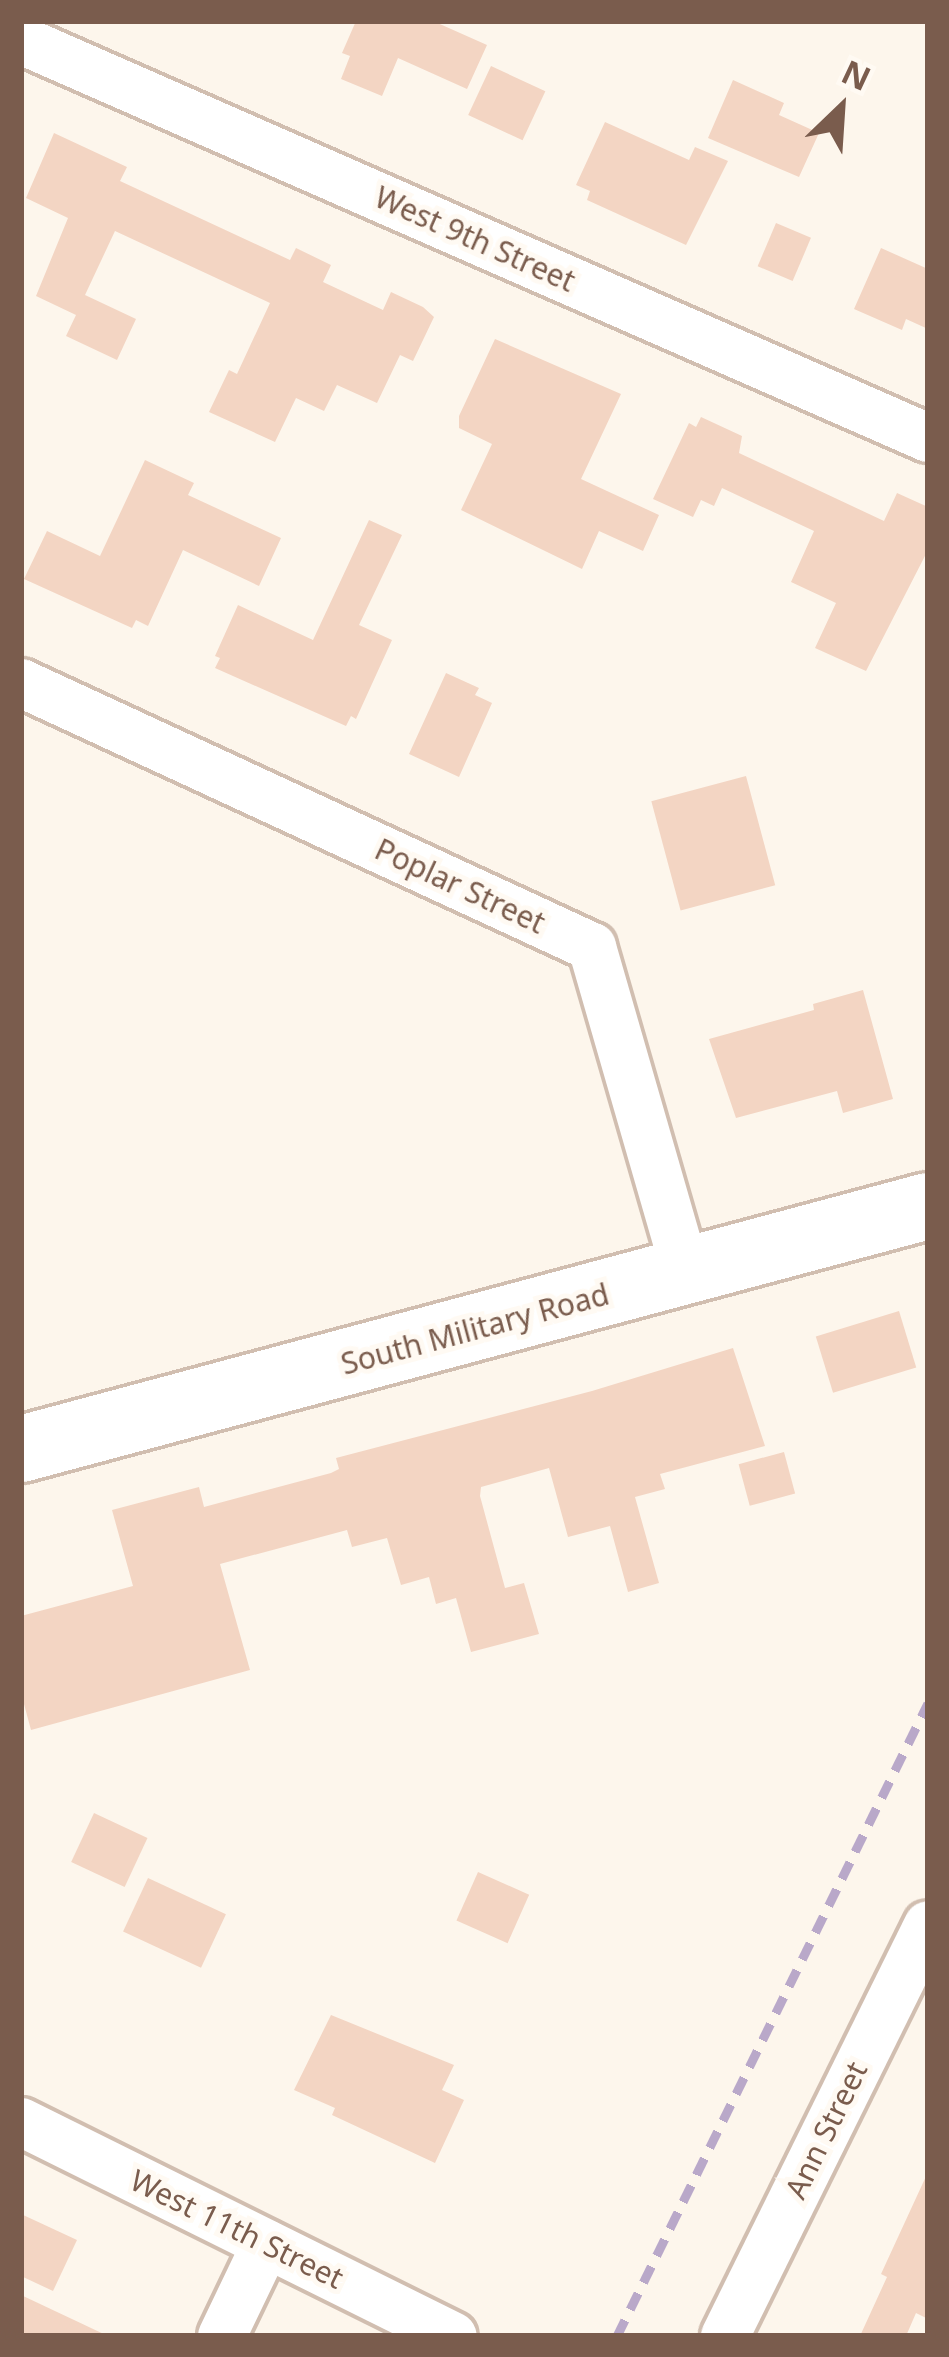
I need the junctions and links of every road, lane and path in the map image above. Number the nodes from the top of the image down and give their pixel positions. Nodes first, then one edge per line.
1 (21, 40) edge
2 (928, 438) edge
3 (21, 683) edge
4 (928, 1206) edge
5 (686, 1272) junction
6 (21, 1449) edge
7 (928, 1925) edge
8 (21, 2122) edge
9 (266, 2244) junction
10 (222, 2336) edge
11 (453, 2336) edge
12 (725, 2336) edge

1 - 2 street, West 9th Street
3 - 5 street, Poplar Street
4 - 5 main road, South Military Road
5 - 6 main road, South Military Road
7 - 12 street, Ann Street
8 - 9 street, West 11th Street
9 - 10 street
9 - 11 street, West 11th Street

